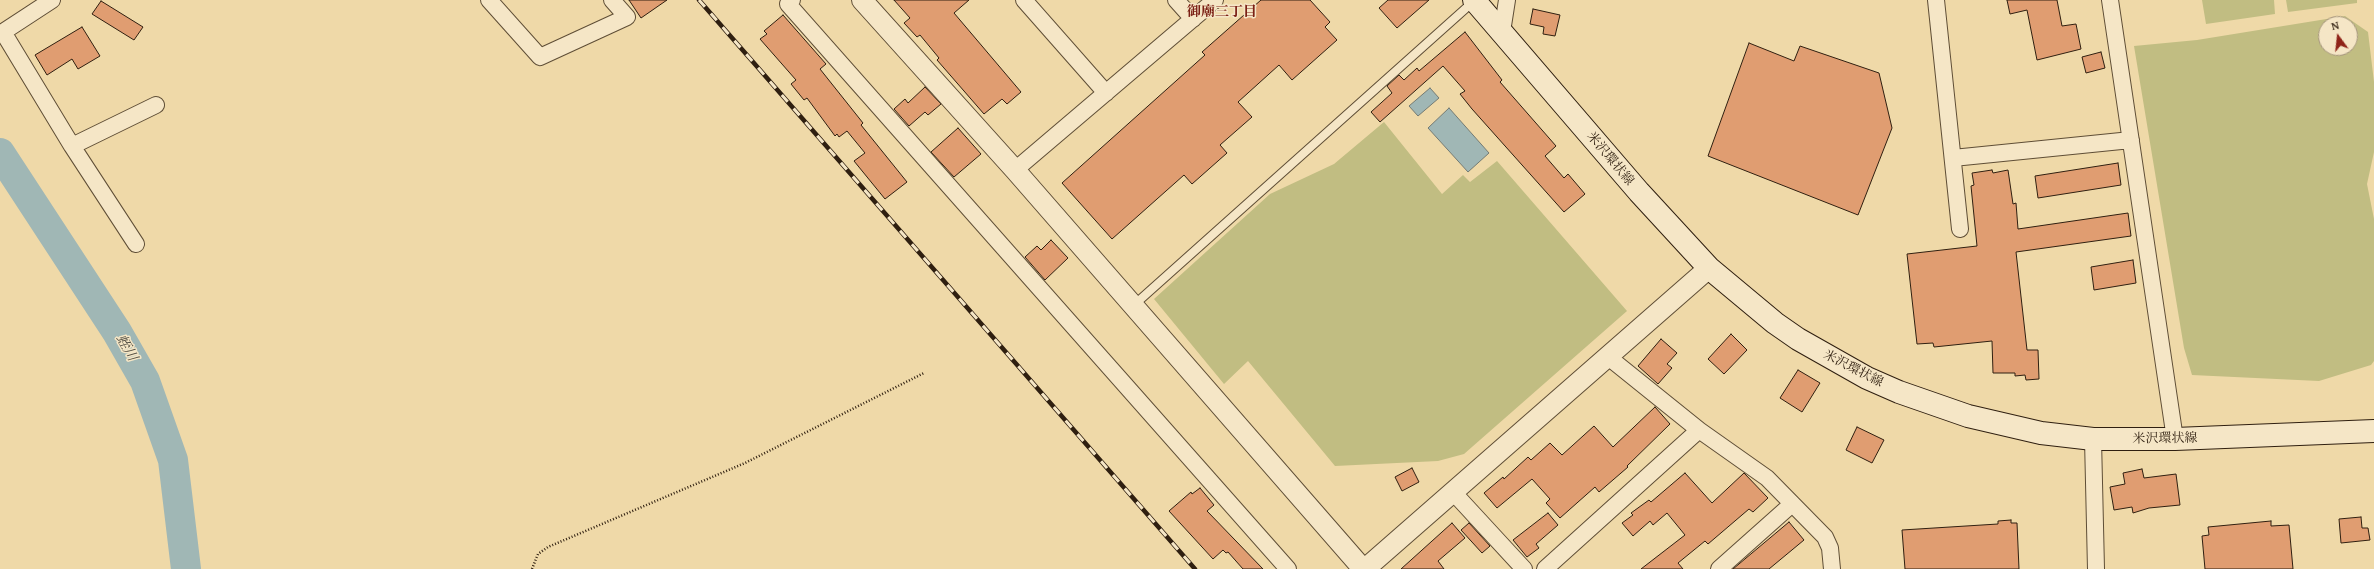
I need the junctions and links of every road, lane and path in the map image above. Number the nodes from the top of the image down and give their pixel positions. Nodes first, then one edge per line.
1 (52, 0) edge
2 (489, 0) edge
3 (612, 0) edge
4 (792, 0) edge
5 (862, 0) edge
6 (1024, 0) edge
7 (1176, 0) edge
8 (1215, 0) edge
9 (1474, 0) edge
10 (1507, 0) edge
11 (1936, 0) edge
12 (2110, 0) edge
13 (1193, 19) junction
14 (1502, 32) junction
15 (1, 33) edge
16 (1106, 93) junction
17 (156, 105) dead end
18 (2131, 140) junction
19 (72, 146) junction
20 (1953, 158) junction
21 (1015, 170) junction
22 (1960, 229) dead end
23 (136, 244) dead end
24 (1709, 268) junction
25 (1134, 306) junction
26 (1607, 356) junction
27 (924, 373) dead end
28 (1699, 430) junction
29 (2374, 431) edge
30 (2092, 439) junction
31 (2175, 439) junction
32 (1453, 492) junction
33 (1792, 504) junction
34 (532, 569) edge
35 (1288, 569) edge
36 (1364, 569) edge
37 (1524, 569) edge
38 (1545, 569) edge
39 (1719, 569) edge
40 (1832, 569) edge
41 (2096, 569) edge

1 - 15 street
2 - 3 street
4 - 35 street
5 - 21 street
6 - 16 street
7 - 13 street
8 - 13 street
9 - 14 main road, 米沢環状線
9 - 25 lane
10 - 14 street
11 - 20 street
12 - 18 street
13 - 16 street
14 - 24 main road, 米沢環状線
15 - 19 street
16 - 21 street
17 - 19 street
18 - 20 street
18 - 31 street
19 - 23 street
20 - 22 street
21 - 25 street
24 - 26 street
24 - 30 main road, 米沢環状線
25 - 36 street
26 - 28 street
26 - 32 street
27 - 34 path
28 - 33 street
28 - 38 street
29 - 31 main road, 米沢環状線
30 - 31 main road, 米沢環状線
30 - 41 street
32 - 36 street
32 - 37 street
33 - 39 street
33 - 40 street

